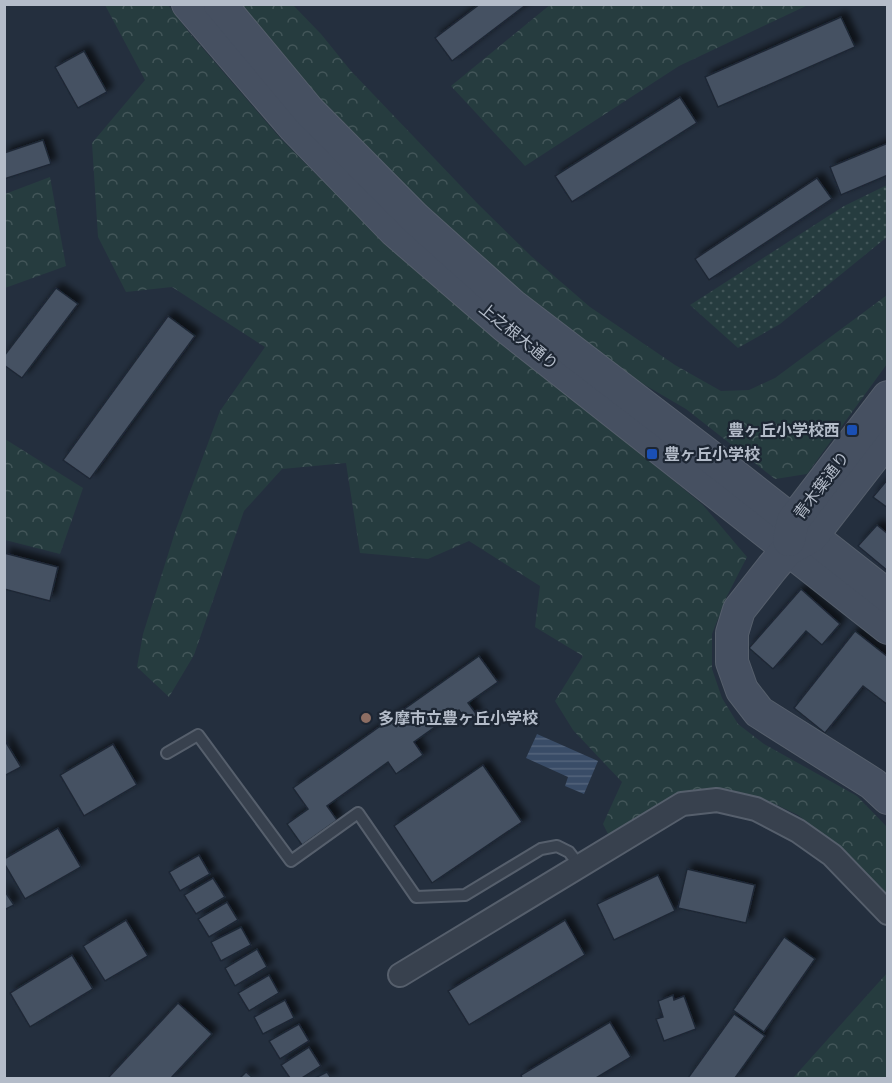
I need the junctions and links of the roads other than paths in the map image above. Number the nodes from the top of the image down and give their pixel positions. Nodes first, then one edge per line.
1 (188, 4) edge
2 (220, 4) edge
3 (888, 397) edge
4 (888, 438) edge
5 (797, 536) junction
6 (888, 596) edge
7 (888, 628) edge
8 (167, 753) dead end
9 (888, 798) edge
10 (579, 865) junction
11 (888, 913) edge
12 (400, 975) dead end

1 - 5 street, 上之根大通り
2 - 5 street, 上之根大通り
3 - 5 street, 青木葉通り
4 - 5 street, 青木葉通り
5 - 6 street, 上之根大通り
5 - 7 street, 上之根大通り
5 - 9 street
8 - 10 lane
10 - 11 street
10 - 12 street

